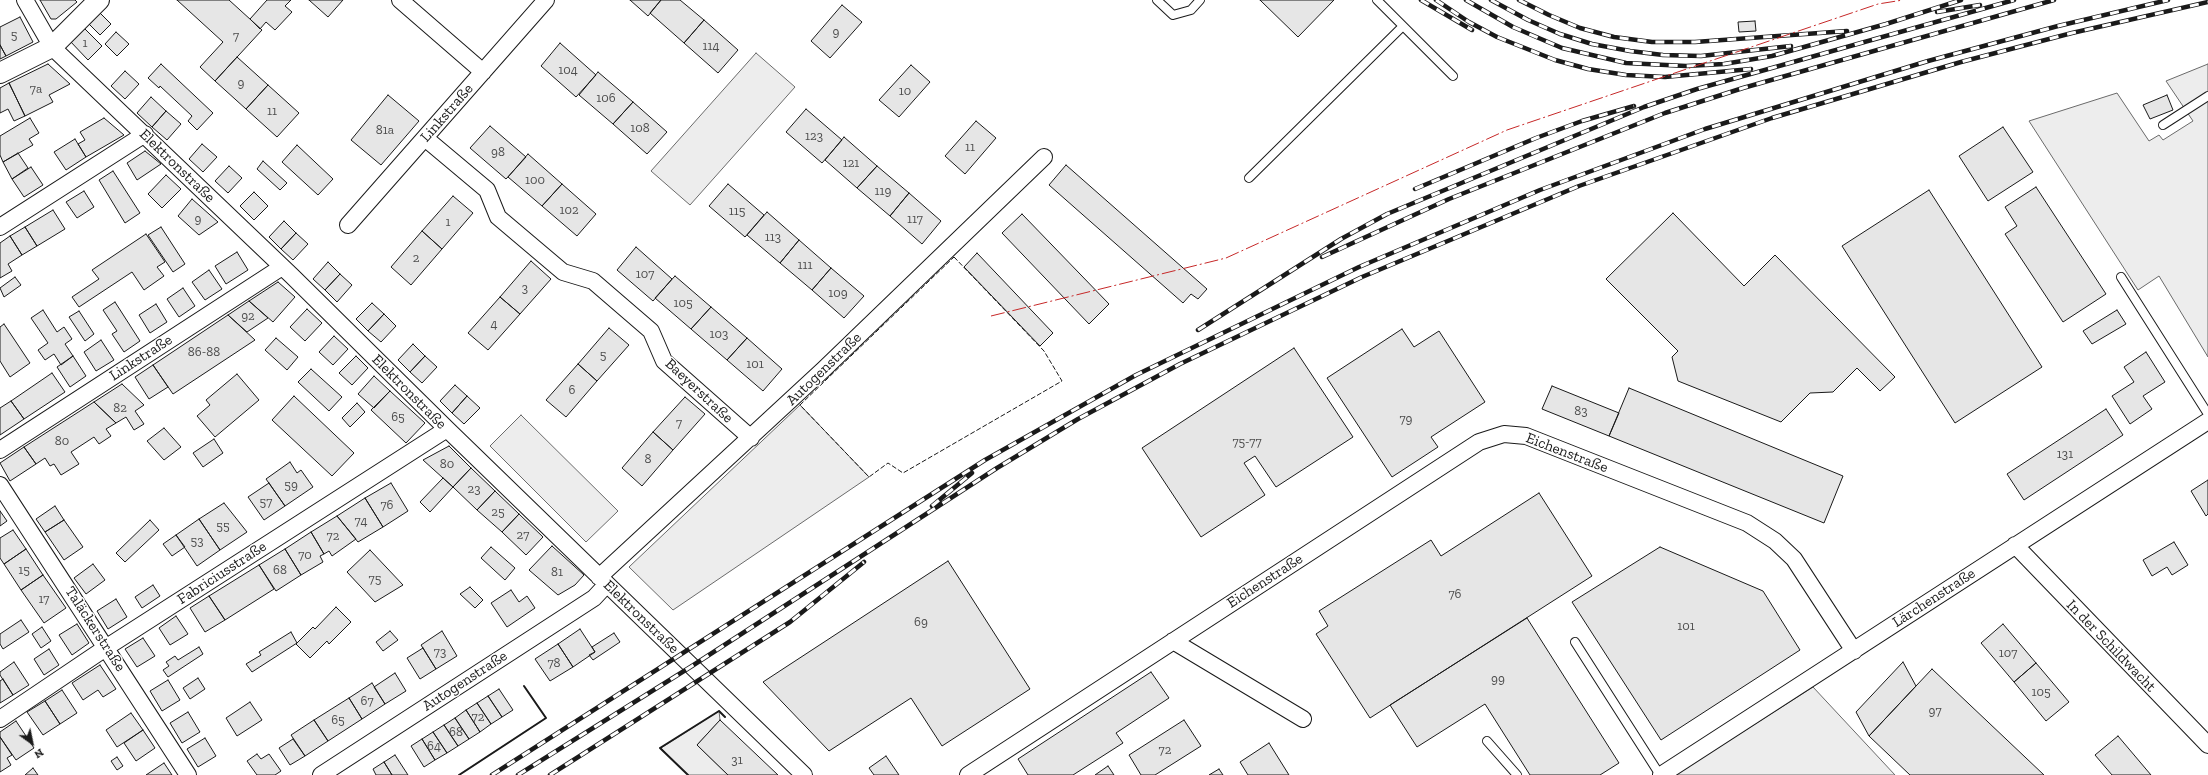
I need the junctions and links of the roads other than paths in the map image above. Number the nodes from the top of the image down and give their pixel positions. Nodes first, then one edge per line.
1 (25, 0) edge
2 (99, 0) edge
3 (400, 0) edge
4 (546, 0) edge
5 (1157, 0) edge
6 (1200, 0) edge
7 (1377, 0) edge
8 (1403, 26) junction
9 (52, 46) junction
10 (483, 72) junction
11 (0, 73) edge
12 (1453, 76) dead end
13 (2208, 96) edge
14 (2163, 125) dead end
15 (145, 134) junction
16 (425, 138) junction
17 (1044, 157) dead end
18 (1249, 178) dead end
19 (348, 225) dead end
20 (0, 227) edge
21 (282, 267) junction
22 (2121, 277) dead end
23 (2208, 414) edge
24 (2208, 421) edge
25 (447, 430) junction
26 (751, 438) junction
27 (0, 450) edge
28 (0, 485) edge
29 (2014, 545) junction
30 (603, 580) junction
31 (1173, 641) junction
32 (1575, 642) dead end
33 (107, 647) junction
34 (1854, 651) junction
35 (0, 719) edge
36 (1303, 719) dead end
37 (1487, 741) dead end
38 (2208, 745) edge
39 (188, 775) edge
40 (321, 775) edge
41 (804, 775) edge
42 (968, 775) edge
43 (1518, 775) edge
44 (1661, 775) edge

1 - 9 street, Elektronstraße
2 - 9 street
3 - 10 street
4 - 10 street, Linkstraße
5 - 6 lane
7 - 8 lane
8 - 12 lane
8 - 18 lane
9 - 11 street
9 - 15 street, Elektronstraße
10 - 16 street, Linkstraße
13 - 14 lane
15 - 20 street
15 - 21 street, Elektronstraße
16 - 19 street, Linkstraße
16 - 26 street, Baeyerstraße
17 - 26 street, Autogenstraße
21 - 25 street, Elektronstraße
21 - 27 street, Linkstraße
22 - 23 lane
24 - 29 street, Lärchenstraße
25 - 30 street, Elektronstraße
25 - 33 street, Fabriciusstraße
26 - 30 street, Autogenstraße
28 - 33 street, Taläckerstraße
29 - 34 street, Lärchenstraße
29 - 38 street, In der Schildwacht
30 - 40 street, Autogenstraße
30 - 41 street, Elektronstraße
31 - 34 street, Eichenstraße
31 - 36 street
31 - 42 street, Eichenstraße
32 - 44 lane
33 - 35 street, Fabriciusstraße
33 - 39 street, Taläckerstraße
34 - 44 street, Lärchenstraße
37 - 43 lane

